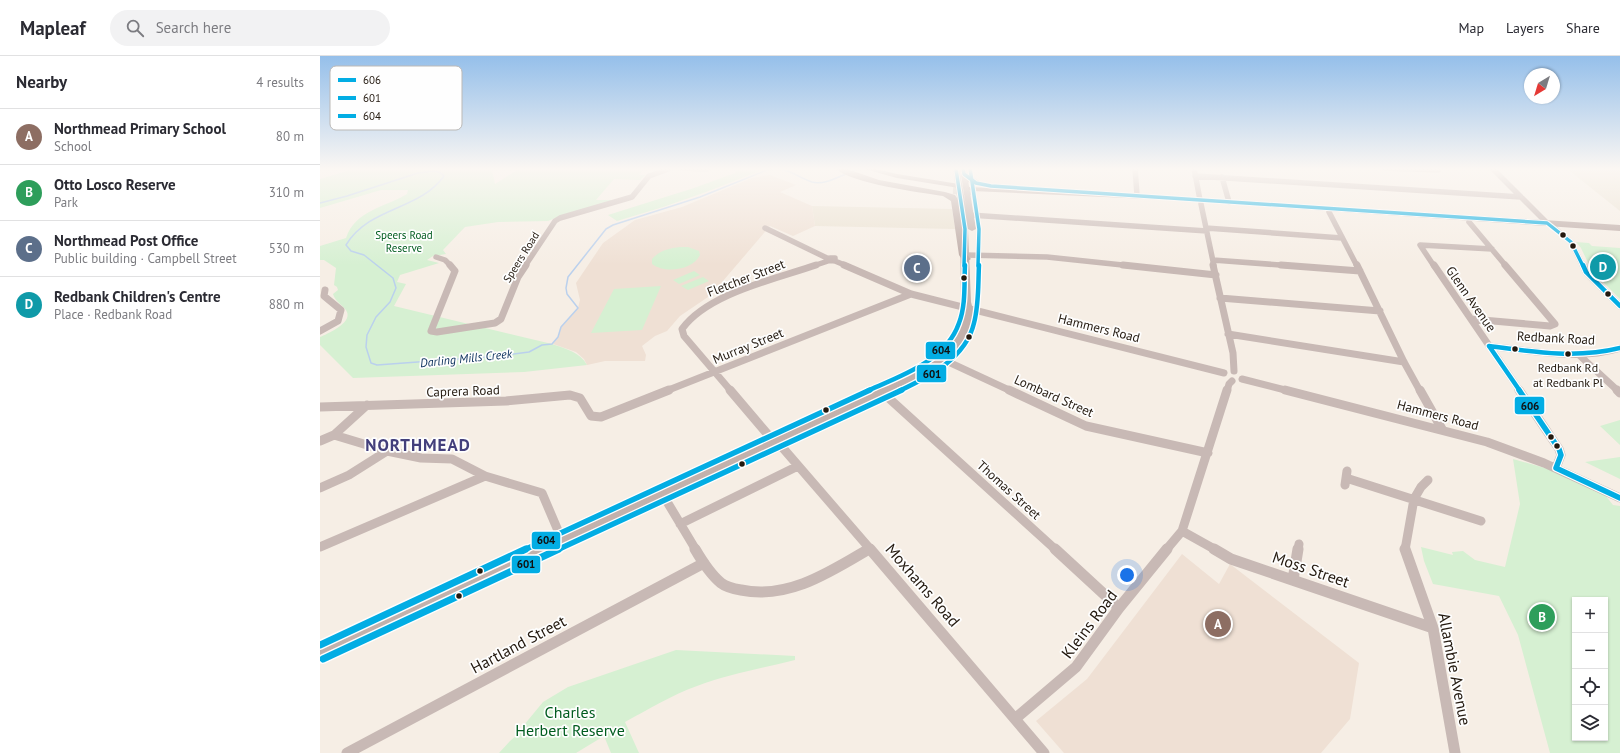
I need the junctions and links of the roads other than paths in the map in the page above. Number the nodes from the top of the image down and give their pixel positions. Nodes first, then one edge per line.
1 (620, 201) edge
2 (955, 201) edge
3 (963, 201) edge
4 (966, 201) edge
5 (1177, 201) edge
6 (1525, 201) edge
7 (1200, 202) junction
8 (1229, 202) joint
9 (1329, 212) junction
10 (970, 215) junction
11 (1469, 222) junction
12 (1550, 225) junction
13 (765, 228) dead end
14 (1620, 228) edge
15 (1207, 230) junction
16 (1620, 232) edge
17 (1342, 238) junction
18 (1492, 249) junction
19 (968, 256) junction
20 (436, 258) dead end
21 (831, 260) junction
22 (1213, 260) junction
23 (1360, 271) junction
24 (1216, 275) junction
25 (324, 290) dead end
26 (911, 294) junction
27 (1220, 298) junction
28 (1620, 306) edge
29 (968, 309) junction
30 (1380, 311) junction
31 (1471, 320) junction
32 (320, 331) edge
33 (1228, 334) junction
34 (1489, 346) junction
35 (1620, 348) edge
36 (1578, 354) junction
37 (942, 359) junction
38 (1404, 362) junction
39 (715, 372) junction
40 (1236, 377) junction
41 (882, 392) junction
42 (1620, 393) edge
43 (367, 405) junction
44 (320, 407) edge
45 (594, 418) joint
46 (1442, 429) junction
47 (334, 435) junction
48 (320, 441) edge
49 (775, 441) junction
50 (387, 451) junction
51 (1208, 453) junction
52 (798, 466) junction
53 (1556, 468) junction
54 (485, 476) junction
55 (1346, 478) dead end
56 (1428, 480) dead end
57 (320, 488) edge
58 (663, 494) junction
59 (1620, 498) edge
60 (1414, 499) junction
61 (1481, 521) dead end
62 (680, 524) junction
63 (1182, 531) junction
64 (562, 540) junction
65 (1299, 544) dead end
66 (320, 546) edge
67 (870, 549) junction
68 (704, 563) junction
69 (1293, 580) junction
70 (1119, 608) junction
71 (1433, 628) junction
72 (320, 653) edge
73 (1016, 718) junction
74 (347, 753) edge
75 (1044, 753) edge
76 (1455, 753) edge

1 - 20 street, Speers Road
2 - 19 highway
3 - 19 main road
4 - 10 main road
5 - 7 highway
6 - 12 street
7 - 8 highway
7 - 9 highway
7 - 15 street, Kleins Road
8 - 12 highway
9 - 11 highway
9 - 17 street
10 - 15 street
10 - 19 main road
11 - 12 highway
11 - 18 street
12 - 14 highway
12 - 16 highway
12 - 28 street
13 - 21 street, Hammers Road
15 - 17 street
15 - 22 street, Kleins Road
17 - 23 street
18 - 31 street, Glenn Avenue
18 - 31 street
19 - 24 street
19 - 29 main road
21 - 26 street, Hammers Road
21 - 39 street, Fletcher Street
22 - 23 street
22 - 24 street, Kleins Road
23 - 30 street
24 - 27 street, Kleins Road
25 - 32 street
26 - 29 street, Hammers Road
26 - 39 street, Murray Street
27 - 30 street
27 - 33 street, Kleins Road
29 - 37 main road
29 - 40 street, Hammers Road
30 - 38 street
31 - 34 street, Glenn Avenue
33 - 38 street
33 - 40 street, Kleins Road
34 - 36 street, Redbank Road
34 - 53 street, Glenn Avenue
35 - 36 street, Redbank Road
36 - 42 street
37 - 41 main road
37 - 51 street, Lombard Street
38 - 46 street
39 - 45 street, Murray Street
39 - 49 street, Fletcher Street
40 - 46 street, Hammers Road
40 - 51 street, Kleins Road
41 - 49 main road
41 - 70 street, Thomas Street
43 - 44 street, Caprera Road
43 - 45 street, Caprera Road
43 - 47 street
46 - 53 street, Hammers Road
47 - 48 street
47 - 50 street
49 - 52 street, Moxhams Road
49 - 58 main road
50 - 54 street
50 - 57 street
51 - 63 street, Kleins Road
52 - 62 street
52 - 67 street, Moxhams Road
53 - 59 street, Hammers Road
54 - 64 street
54 - 66 street
55 - 60 street
56 - 60 street
58 - 62 street
58 - 64 main road
60 - 61 street
60 - 71 street, Allambie Avenue
62 - 68 street
63 - 69 street, Moss Street
63 - 70 street, Kleins Road
64 - 72 main road
65 - 69 street
67 - 68 street
67 - 73 street, Moxhams Road
68 - 74 street, Hartland Street
69 - 71 street, Moss Street
70 - 73 street, Kleins Road
71 - 76 street, Allambie Avenue
73 - 75 street, Moxhams Road

